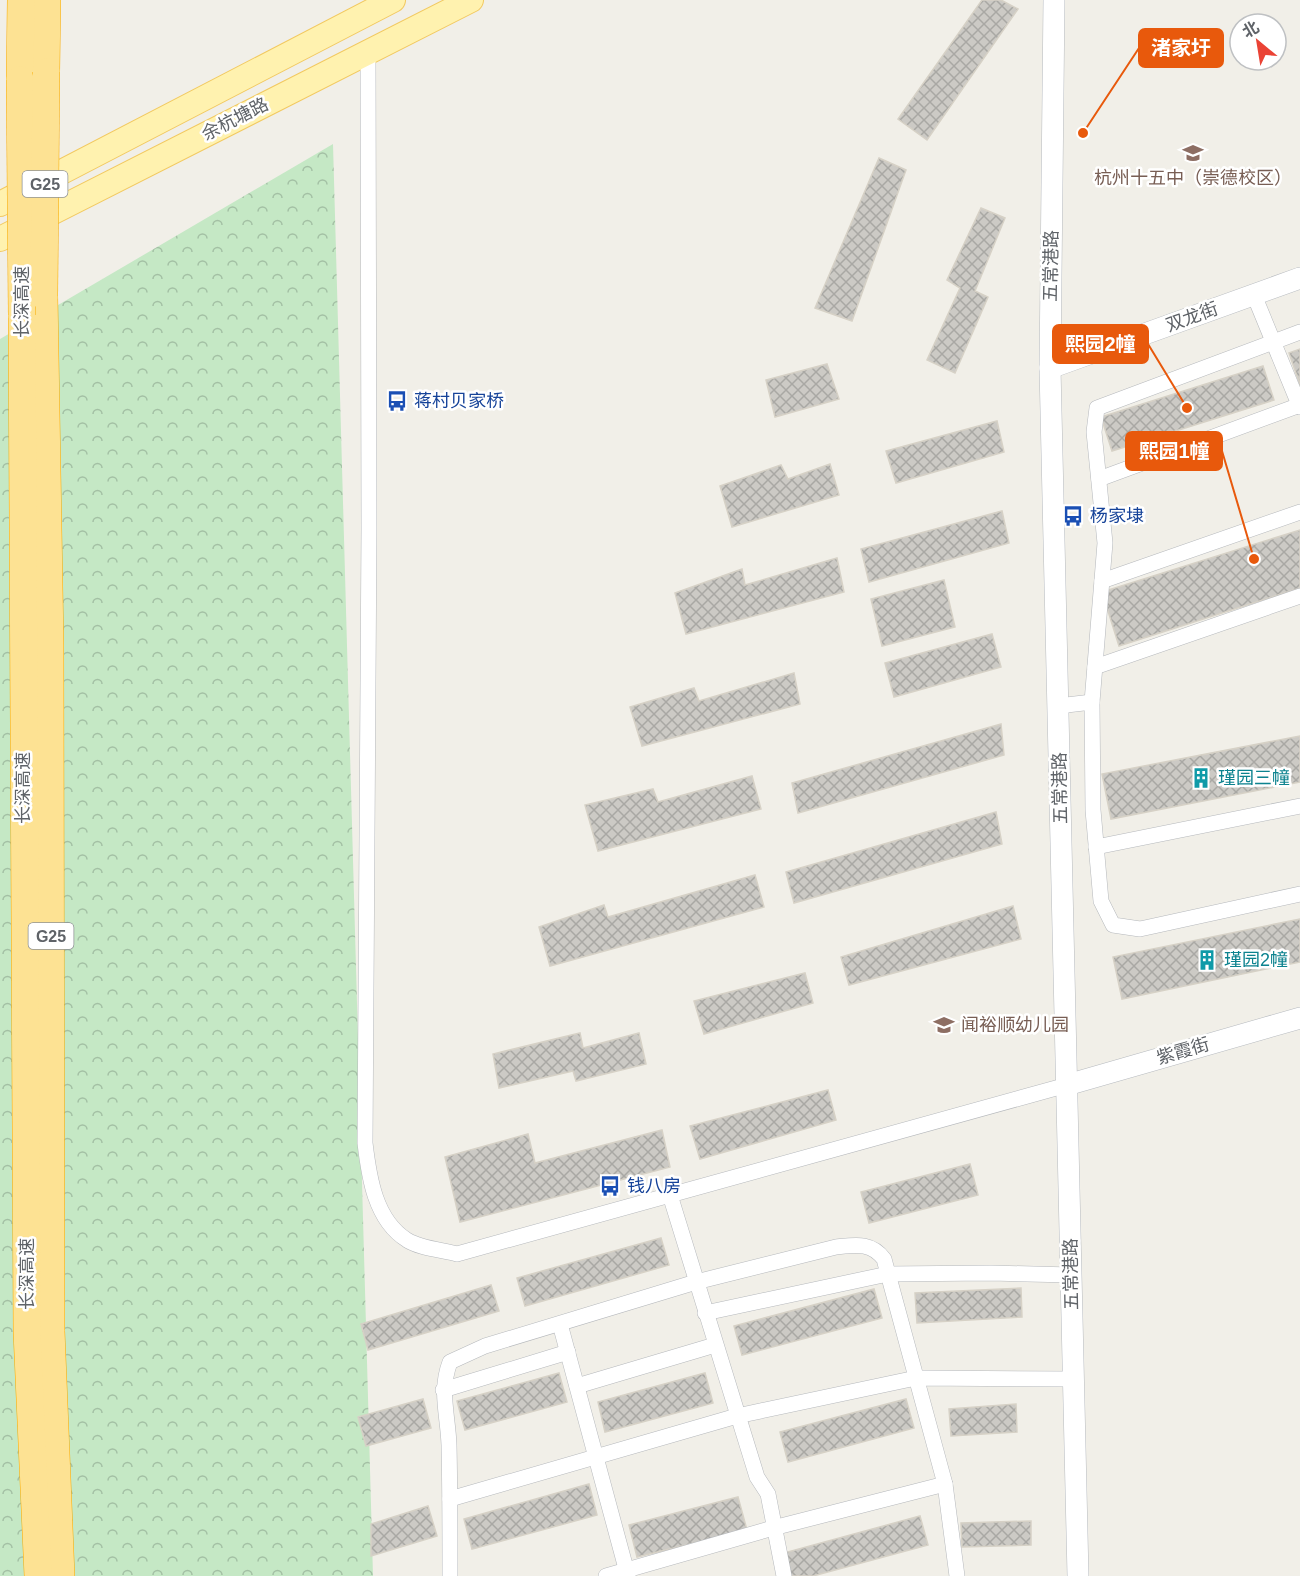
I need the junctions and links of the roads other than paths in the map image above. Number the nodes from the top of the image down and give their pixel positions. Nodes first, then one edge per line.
1 (20, 0) edge
2 (49, 0) edge
3 (393, 0) edge
4 (471, 0) edge
5 (1054, 0) edge
6 (368, 51) junction
7 (0, 204) edge
8 (0, 239) edge
9 (1300, 278) edge
10 (1254, 295) junction
11 (1300, 332) edge
12 (1273, 342) junction
13 (1050, 368) junction
14 (1300, 406) edge
15 (1099, 479) junction
16 (1300, 512) edge
17 (1102, 581) junction
18 (1300, 596) edge
19 (1095, 667) junction
20 (1092, 702) junction
21 (1058, 706) junction
22 (1300, 806) edge
23 (1096, 847) junction
24 (1300, 894) edge
25 (1300, 1018) edge
26 (1066, 1085) junction
27 (670, 1195) junction
28 (888, 1274) junction
29 (1071, 1275) junction
30 (696, 1282) junction
31 (705, 1313) junction
32 (560, 1324) junction
33 (715, 1345) junction
34 (568, 1352) junction
35 (916, 1378) junction
36 (1073, 1379) junction
37 (577, 1386) junction
38 (443, 1390) junction
39 (737, 1416) junction
40 (596, 1456) junction
41 (945, 1484) junction
42 (450, 1499) junction
43 (774, 1528) junction
44 (627, 1573) edge
45 (38, 1576) edge
46 (61, 1576) edge
47 (450, 1576) edge
48 (606, 1576) edge
49 (784, 1576) edge
50 (957, 1576) edge
51 (1078, 1576) edge

1 - 45 highway, 长深高速 / G25, bridge
2 - 46 highway, 长深高速 / G25, bridge
3 - 7 main road, 余杭塘路
4 - 6 main road, 余杭塘路
5 - 13 street, 五常港路
6 - 8 main road, 余杭塘路
6 - 27 street
9 - 10 street, 双龙街
10 - 12 street
10 - 13 street, 双龙街
11 - 12 street
12 - 14 street
12 - 15 street
13 - 21 street, 五常港路
14 - 15 street
15 - 17 street
16 - 17 street
17 - 19 street
18 - 19 street
19 - 20 street
20 - 21 street
20 - 23 street
21 - 26 street, 五常港路
22 - 23 street
23 - 24 street
25 - 26 street, 紫霞街
26 - 27 street
26 - 29 street, 五常港路
27 - 30 street
28 - 29 street
28 - 30 street
28 - 31 street
28 - 35 street
29 - 36 street, 五常港路
30 - 31 street
30 - 32 street
31 - 33 street
32 - 34 street
32 - 38 street
33 - 37 street
33 - 39 street
34 - 37 street
34 - 38 street
35 - 36 street
35 - 39 street
35 - 41 street
36 - 51 street, 五常港路
37 - 40 street
38 - 42 street
39 - 40 street
39 - 43 street
40 - 42 street
40 - 44 street
41 - 43 street
41 - 50 street
42 - 47 street
43 - 44 street
43 - 49 street
44 - 48 street

